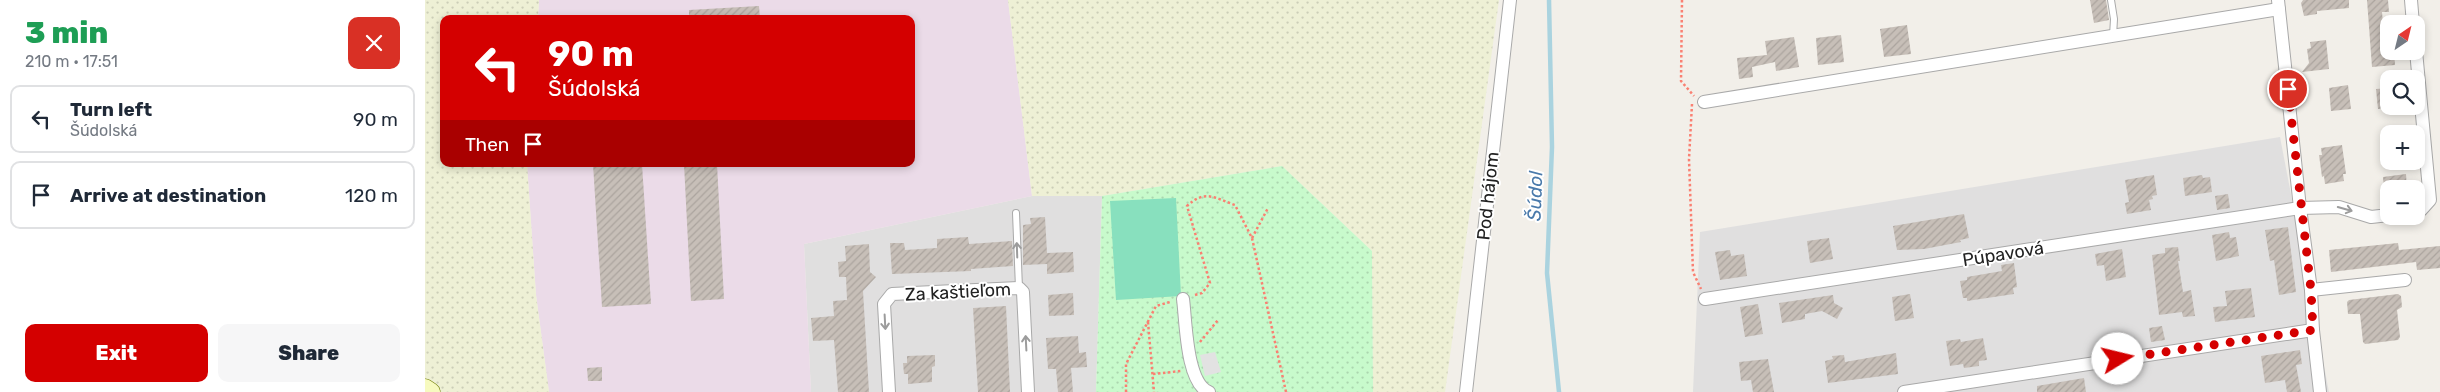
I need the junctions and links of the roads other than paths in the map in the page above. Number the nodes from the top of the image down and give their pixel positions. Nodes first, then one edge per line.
1 (1510, 0) edge
2 (2111, 0) edge
3 (2411, 0) edge
4 (2279, 5) edge
5 (2412, 15) edge
6 (2113, 36) junction
7 (2417, 60) edge
8 (1705, 102) dead end
9 (2435, 200) edge
10 (2300, 208) junction
11 (1016, 213) dead end
12 (2380, 216) edge
13 (2405, 280) dead end
14 (1019, 288) junction
15 (2311, 290) junction
16 (1183, 299) road end
17 (1705, 299) road end
18 (2313, 330) junction
19 (425, 388) edge
20 (431, 392) edge
21 (889, 392) edge
22 (1028, 392) edge
23 (1209, 392) edge
24 (1466, 392) edge
25 (1905, 392) edge
26 (2321, 392) edge

1 - 24 street, Pod hájom
2 - 6 lane
3 - 5 street
4 - 6 street
4 - 10 street
6 - 8 street
7 - 9 street
10 -> 12 street, Púpavová
10 - 15 street
10 - 17 street, Púpavová
14 -> 11 lane
13 - 15 street
14 -> 21 street, Za kaštieľom
22 -> 14 street, Za kaštieľom
15 - 18 street
16 - 23 street
18 - 25 street
18 - 26 street
19 - 20 street

